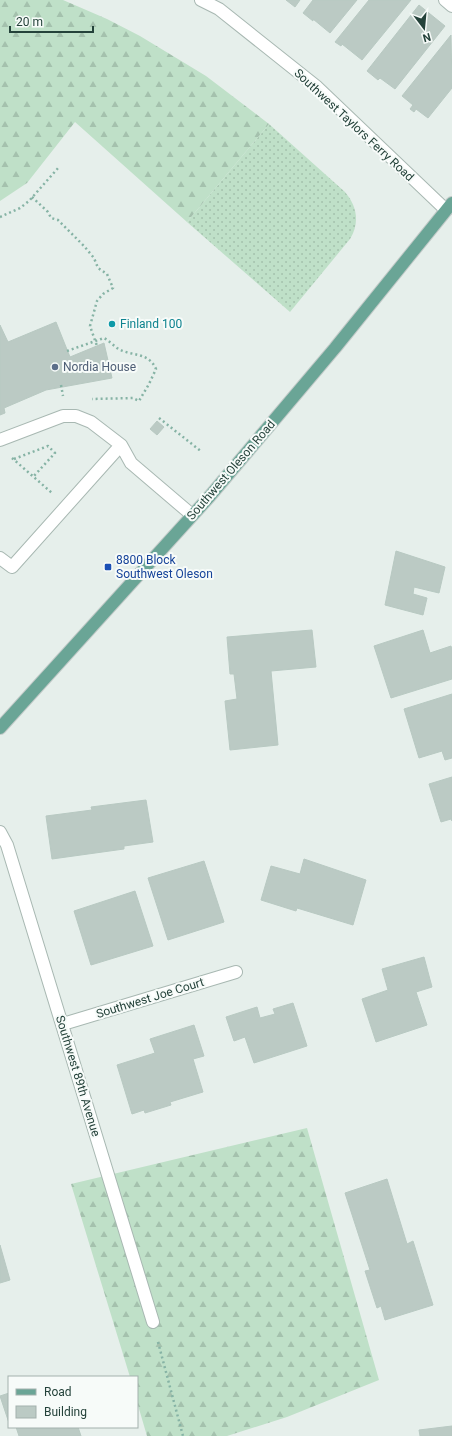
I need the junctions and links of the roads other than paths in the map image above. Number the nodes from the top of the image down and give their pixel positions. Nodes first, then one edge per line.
1 (201, 0) edge
2 (445, 0) edge
3 (452, 6) edge
4 (449, 207) edge
5 (0, 440) edge
6 (121, 445) junction
7 (192, 515) junction
8 (0, 558) edge
9 (0, 728) edge
10 (0, 832) edge
11 (236, 972) dead end
12 (63, 1024) junction
13 (153, 1322) road end

1 - 4 street, Southwest Taylors Ferry Road
2 - 3 street
4 - 7 main road, Southwest Oleson Road
5 - 6 street
6 - 7 street
6 - 8 street
7 - 9 main road, Southwest Oleson Road
10 - 12 street, Southwest 89th Avenue
11 - 12 street, Southwest Joe Court
12 - 13 street, Southwest 89th Avenue

